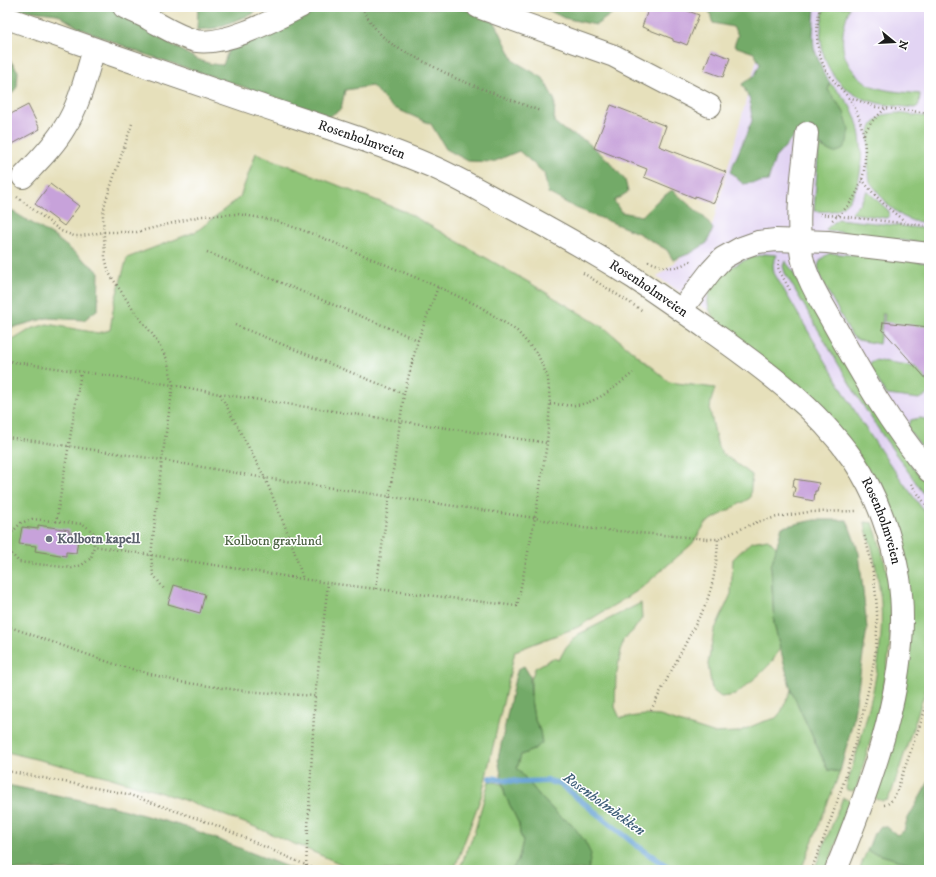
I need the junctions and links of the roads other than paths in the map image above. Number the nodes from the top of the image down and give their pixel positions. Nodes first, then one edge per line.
1 (124, 7) edge
2 (300, 7) edge
3 (478, 7) edge
4 (7, 18) edge
5 (94, 49) junction
6 (710, 106) dead end
7 (808, 133) dead end
8 (23, 177) dead end
9 (800, 241) junction
10 (929, 254) edge
11 (681, 310) junction
12 (929, 471) edge
13 (836, 870) edge

1 - 2 street
3 - 6 street
4 - 5 street, Rosenholmveien
5 - 8 street
5 - 11 street, Rosenholmveien
7 - 9 street
9 - 10 street
9 - 11 street
9 - 12 street
11 - 13 street, Rosenholmveien

